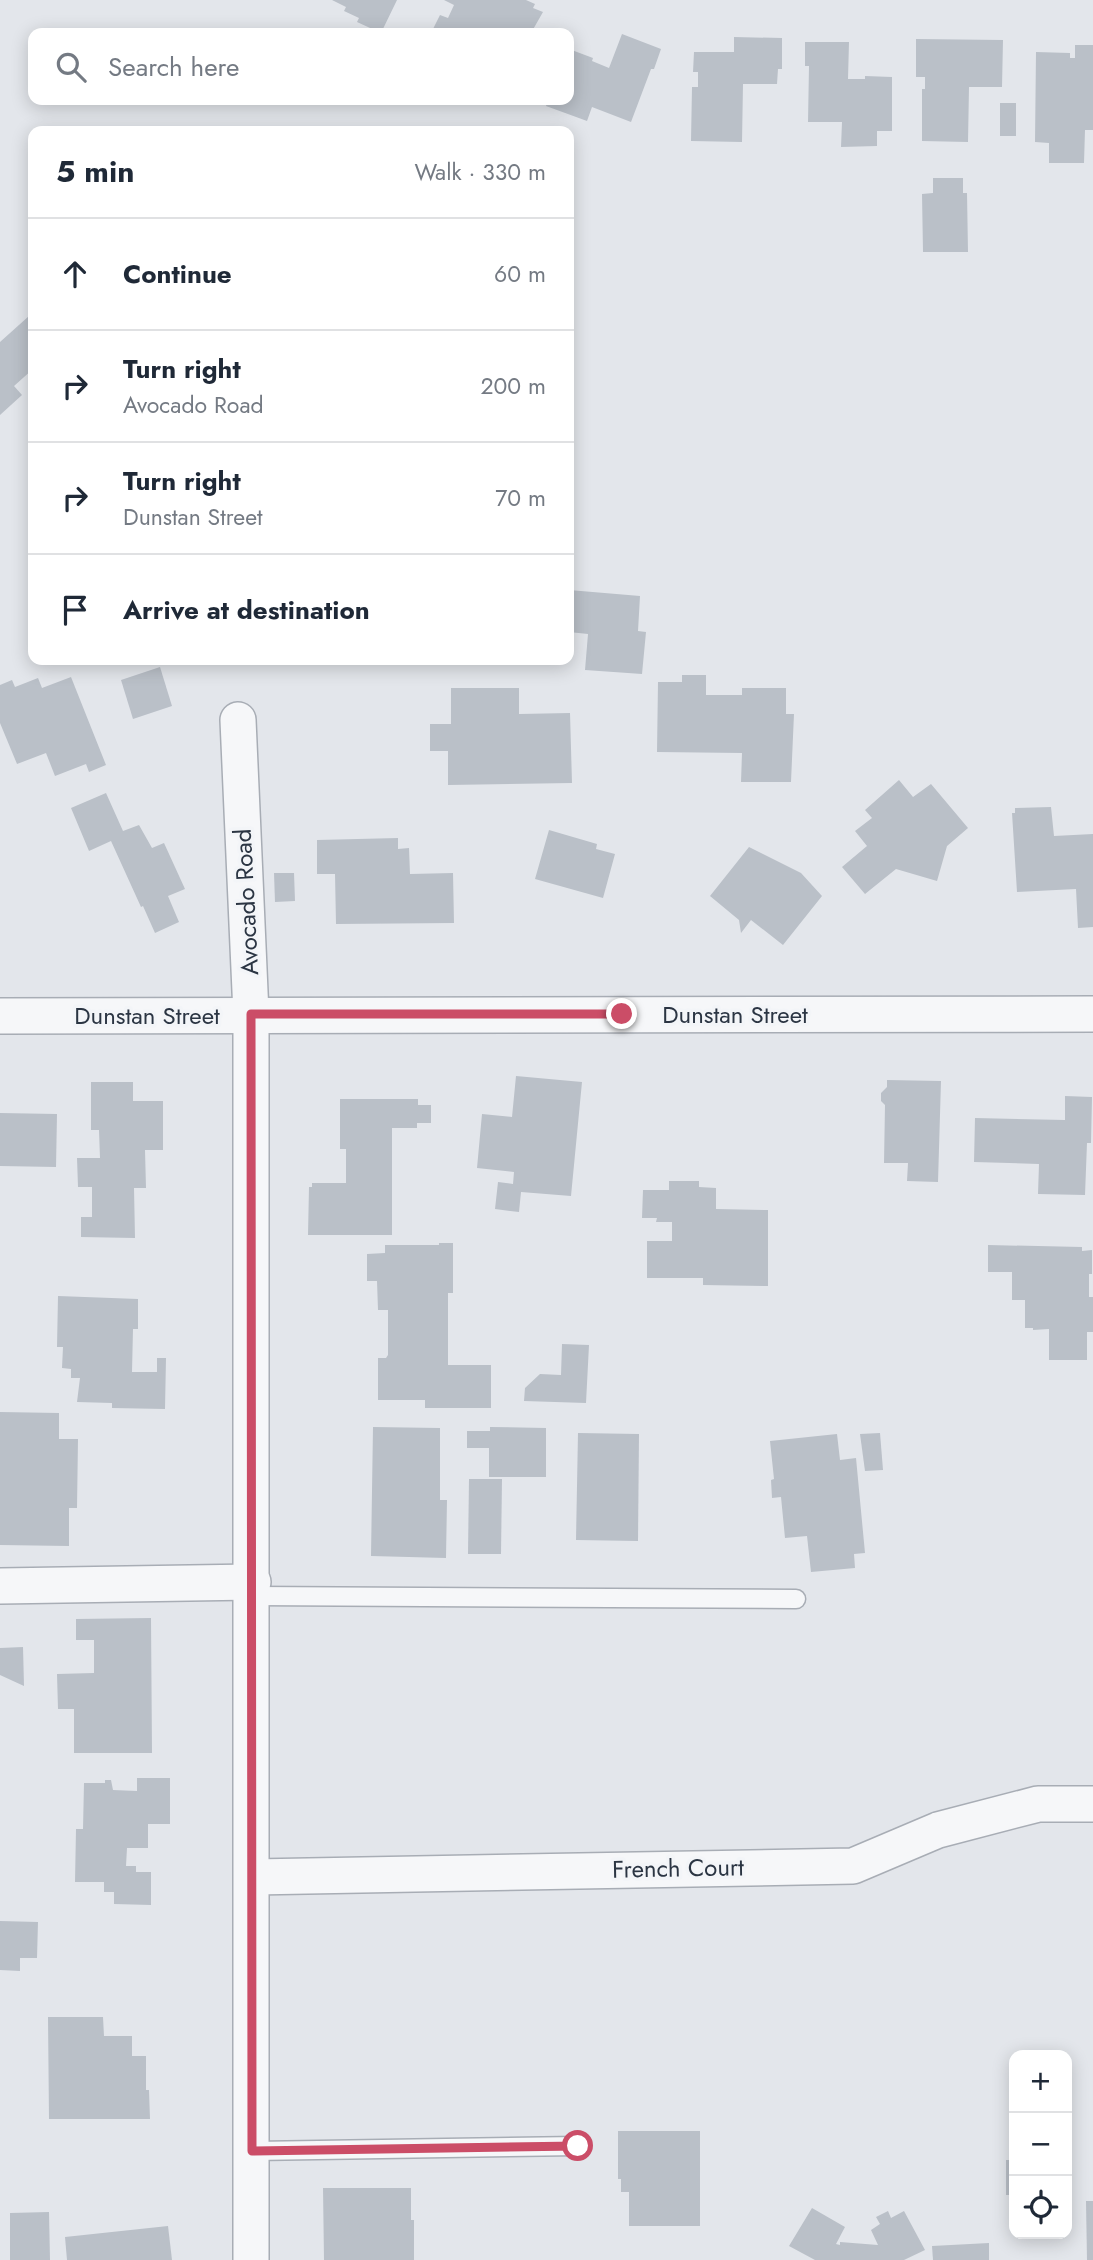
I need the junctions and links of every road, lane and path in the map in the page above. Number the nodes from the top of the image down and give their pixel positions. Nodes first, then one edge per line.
1 (237, 720) dead end
2 (251, 1014) junction
3 (1093, 1014) edge
4 (0, 1016) edge
5 (0, 1586) edge
6 (253, 1589) junction
7 (796, 1599) dead end
8 (1093, 1804) edge
9 (252, 1877) junction
10 (578, 2146) dead end
11 (252, 2151) junction
12 (251, 2260) edge

1 - 2 street, Avocado Road
2 - 3 street, Dunstan Street
2 - 4 street, Dunstan Street
2 - 6 street, Avocado Road
5 - 6 street
6 - 7 lane
6 - 9 street, Avocado Road
8 - 9 street, French Court
9 - 11 street, Avocado Road
10 - 11 lane
11 - 12 street, Avocado Road

